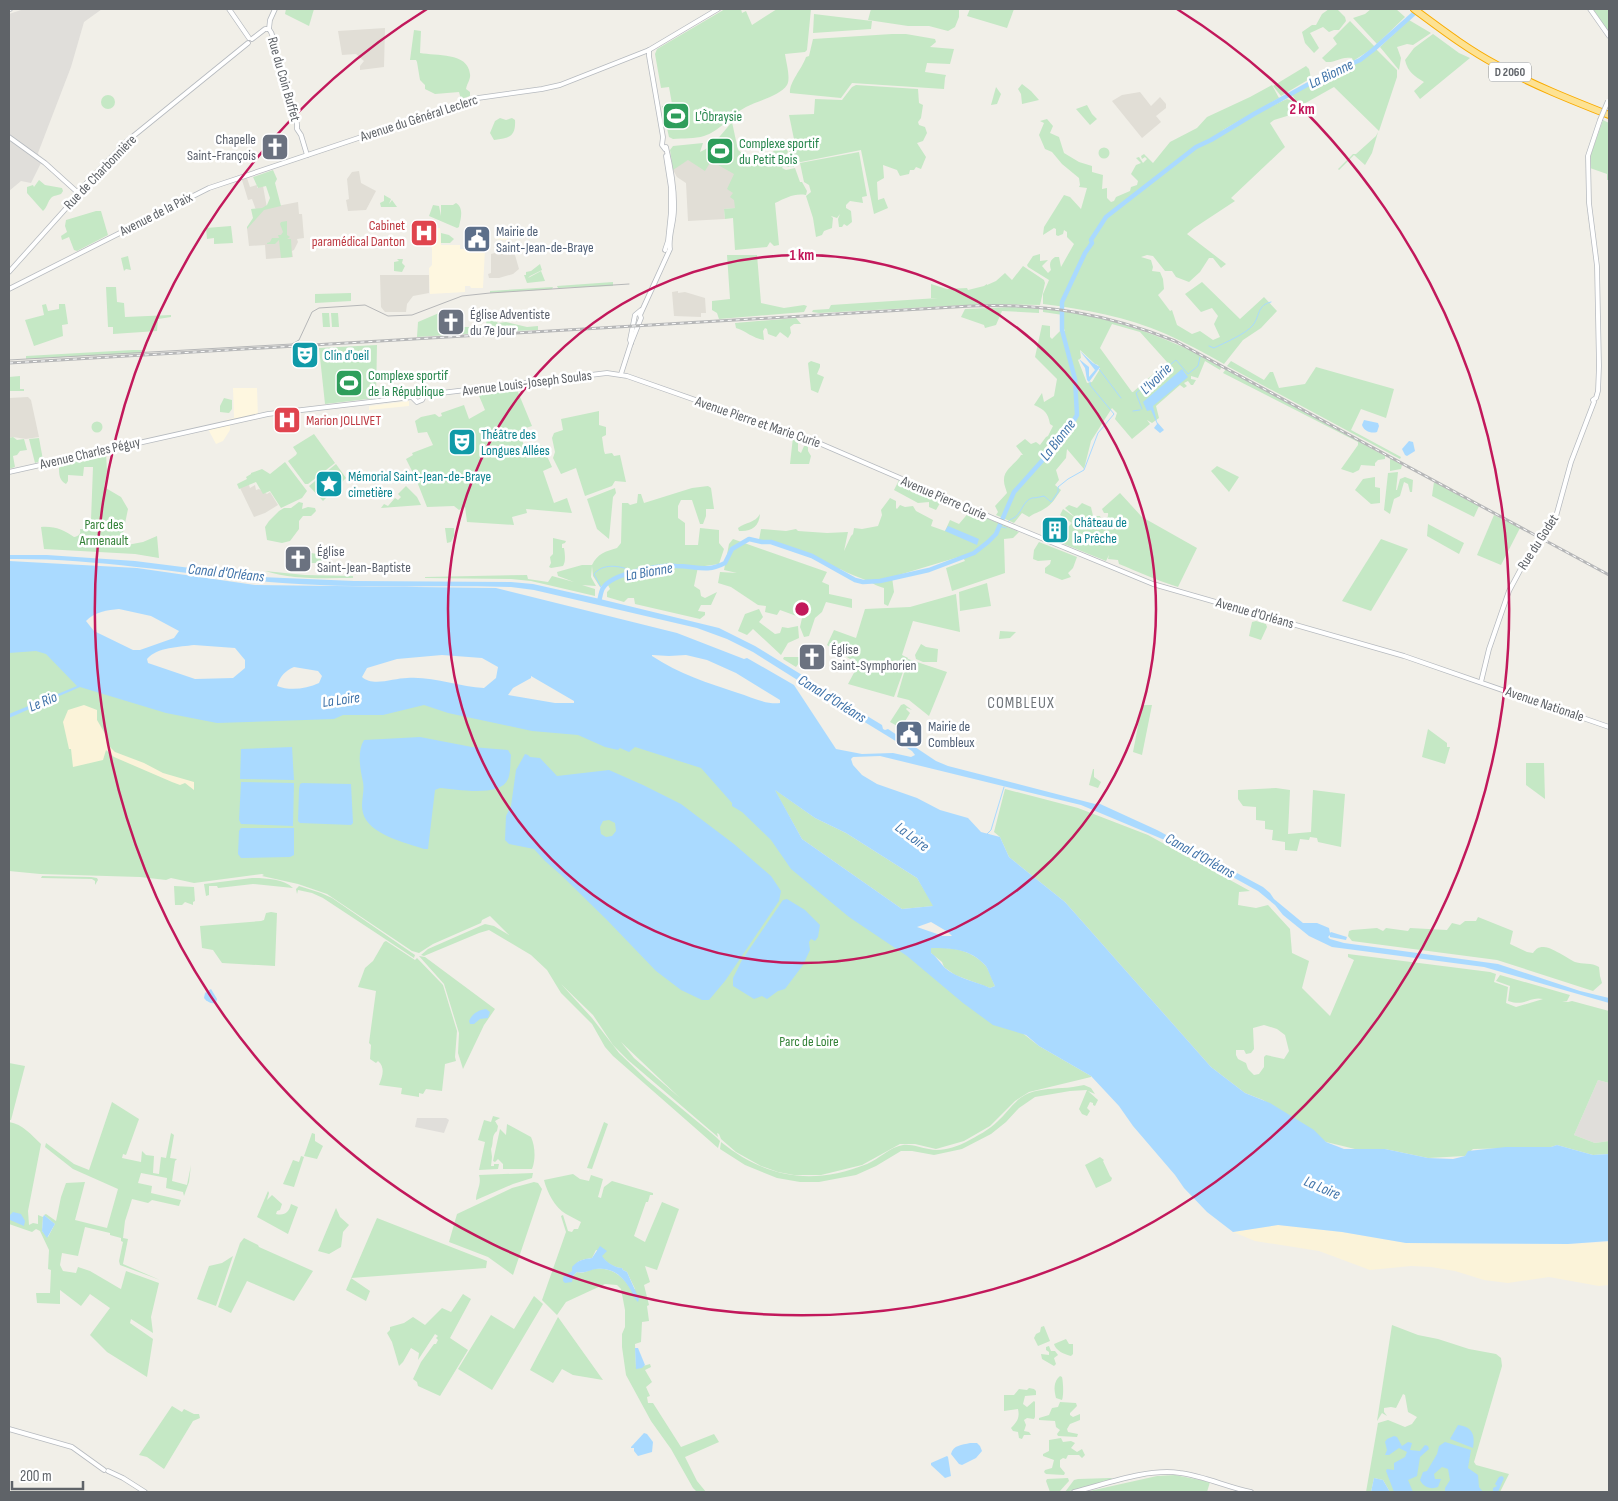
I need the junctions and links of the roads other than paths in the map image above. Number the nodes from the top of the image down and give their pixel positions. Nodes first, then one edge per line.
1 (229, 9) edge
2 (275, 9) edge
3 (718, 9) edge
4 (1590, 9) edge
5 (1419, 10) edge
6 (269, 29) junction
7 (1609, 36) edge
8 (250, 39) junction
9 (649, 50) junction
10 (1609, 100) edge
11 (1609, 111) edge
12 (1609, 116) edge
13 (9, 137) edge
14 (666, 147) junction
15 (305, 156) junction
16 (79, 191) junction
17 (667, 249) junction
18 (9, 272) edge
19 (9, 289) edge
20 (621, 374) junction
21 (423, 395) junction
22 (412, 396) junction
23 (9, 472) edge
24 (893, 476) joint
25 (1033, 535) joint
26 (1481, 682) junction
27 (1609, 726) edge
28 (9, 1429) edge
29 (145, 1492) edge
30 (1074, 1492) edge
31 (1251, 1492) edge

1 - 8 main road
2 - 6 main road
3 - 9 main road, Avenue du Général Leclerc
4 - 7 main road
5 - 11 highway, D 2060
5 - 12 highway, D 2060
6 - 8 main road
6 - 15 main road, Rue du Coin Buffet
8 - 16 main road, Rue de Charbonnière
9 - 14 main road
9 - 15 main road, Avenue du Général Leclerc
10 - 26 main road, Rue du Godet, bridge
13 - 16 main road
14 - 17 main road
14 - 17 main road
15 - 19 main road, Avenue de la Paix
16 - 18 main road, Rue de Charbonnière
17 - 20 main road
20 - 21 main road, Avenue Louis-Joseph Soulas
20 - 24 main road, Avenue Pierre et Marie Curie
21 - 22 main road
21 - 22 main road
22 - 23 main road, Avenue Charles Péguy
24 - 25 main road, Avenue Pierre Curie
25 - 26 main road, Avenue d'Orléans
26 - 27 main road, Avenue Nationale
28 - 29 main road
30 - 31 main road

